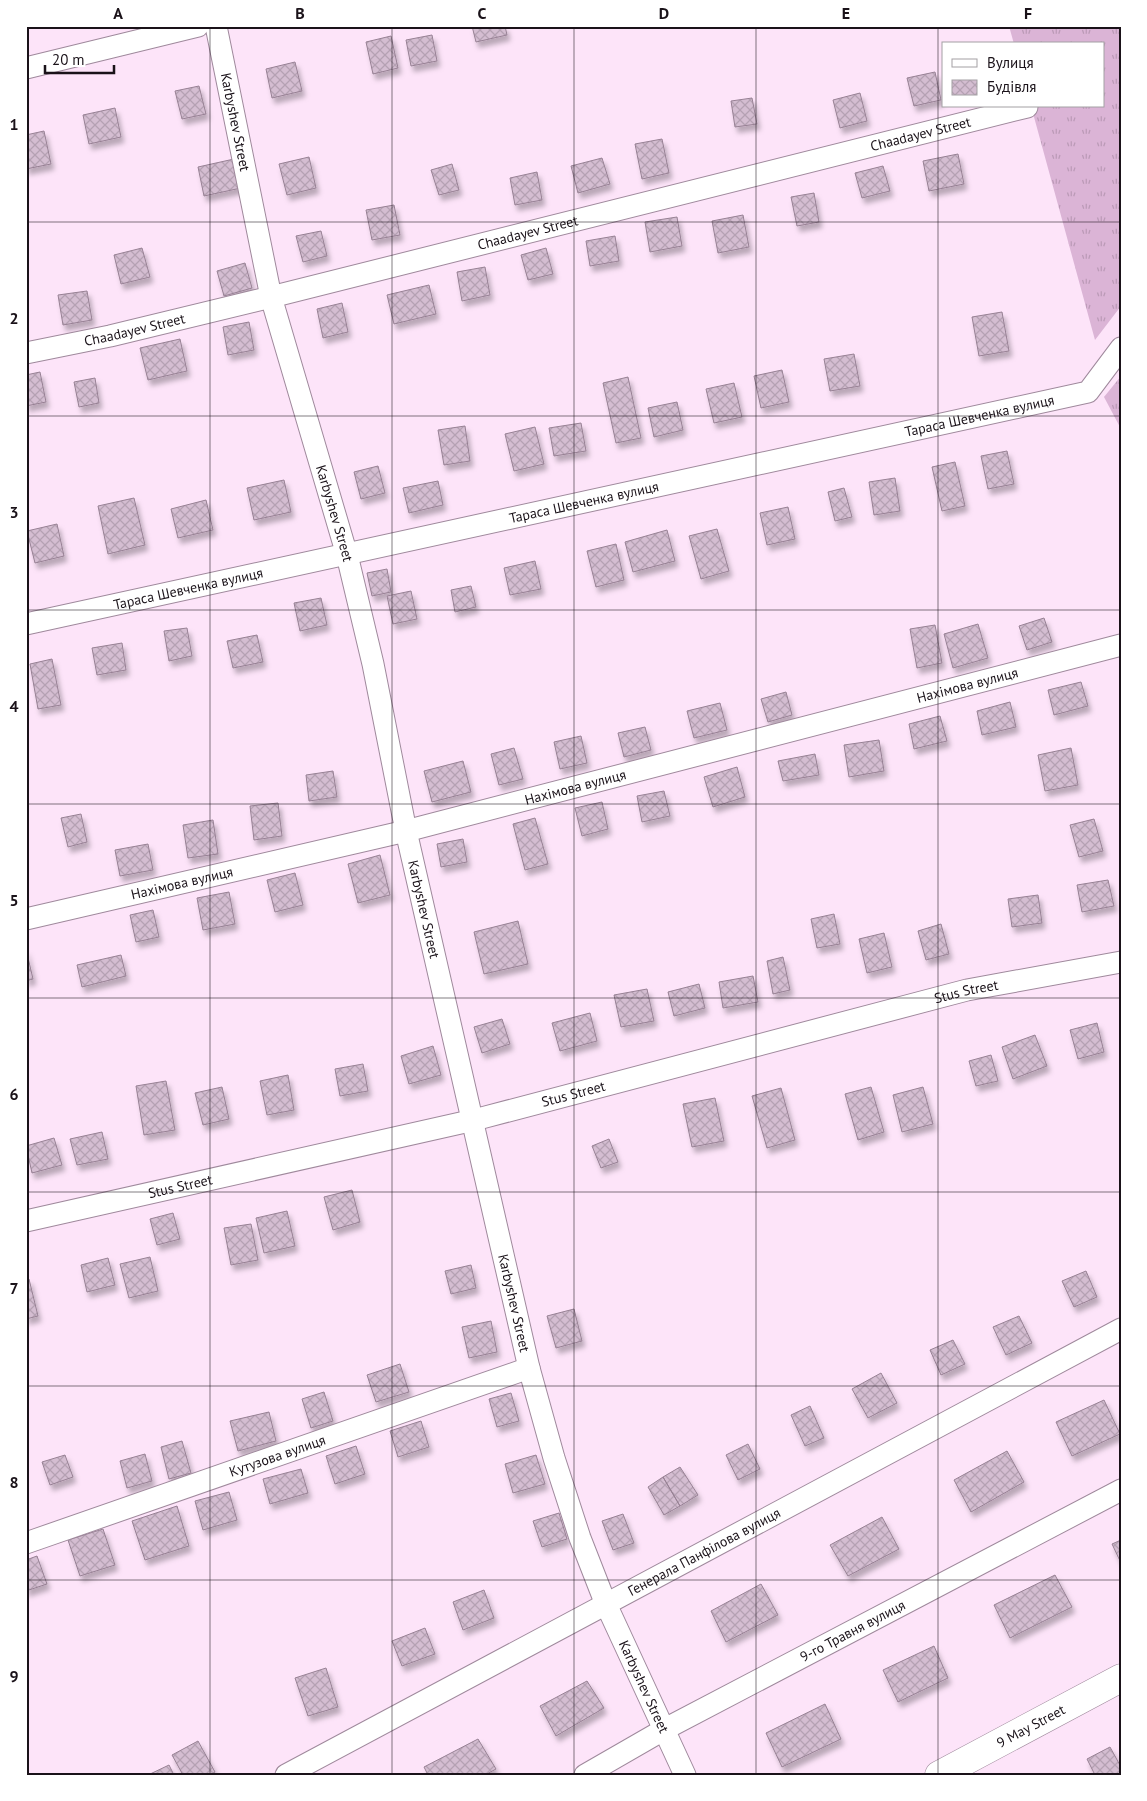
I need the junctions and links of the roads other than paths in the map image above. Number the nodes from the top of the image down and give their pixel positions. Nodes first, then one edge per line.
1 (198, 26) edge
2 (216, 26) edge
3 (26, 68) edge
4 (1023, 108) edge
5 (271, 297) junction
6 (1121, 348) edge
7 (26, 353) edge
8 (347, 555) junction
9 (26, 624) edge
10 (1121, 645) edge
11 (406, 831) junction
12 (26, 919) edge
13 (1121, 962) edge
14 (474, 1120) junction
15 (26, 1221) edge
16 (1121, 1329) edge
17 (529, 1368) junction
18 (1121, 1490) edge
19 (26, 1543) edge
20 (605, 1602) junction
21 (1121, 1678) edge
22 (665, 1729) junction
23 (286, 1775) edge
24 (585, 1775) edge
25 (685, 1775) edge
26 (939, 1775) edge

1 - 3 street
2 - 5 street, Karbyshev Street
4 - 5 street, Chaadayev Street
5 - 7 street, Chaadayev Street
5 - 8 street, Karbyshev Street
6 - 8 street, Тараса Шевченка вулиця
8 - 9 street, Тараса Шевченка вулиця
8 - 11 street, Karbyshev Street
10 - 11 street, Нахімова вулиця
11 - 12 street, Нахімова вулиця
11 - 14 street, Karbyshev Street
13 - 14 street, Stus Street
14 - 15 street, Stus Street
14 - 17 street, Karbyshev Street
16 - 20 street, Генерала Панфілова вулиця
17 - 19 street, Кутузова вулиця
17 - 20 street, Karbyshev Street
18 - 22 street, 9-го Травня вулиця
20 - 22 street, Karbyshev Street
20 - 23 street, Генерала Панфілова вулиця
21 - 26 main road, 9 May Street
22 - 24 street, 9-го Травня вулиця
22 - 25 street, Karbyshev Street

